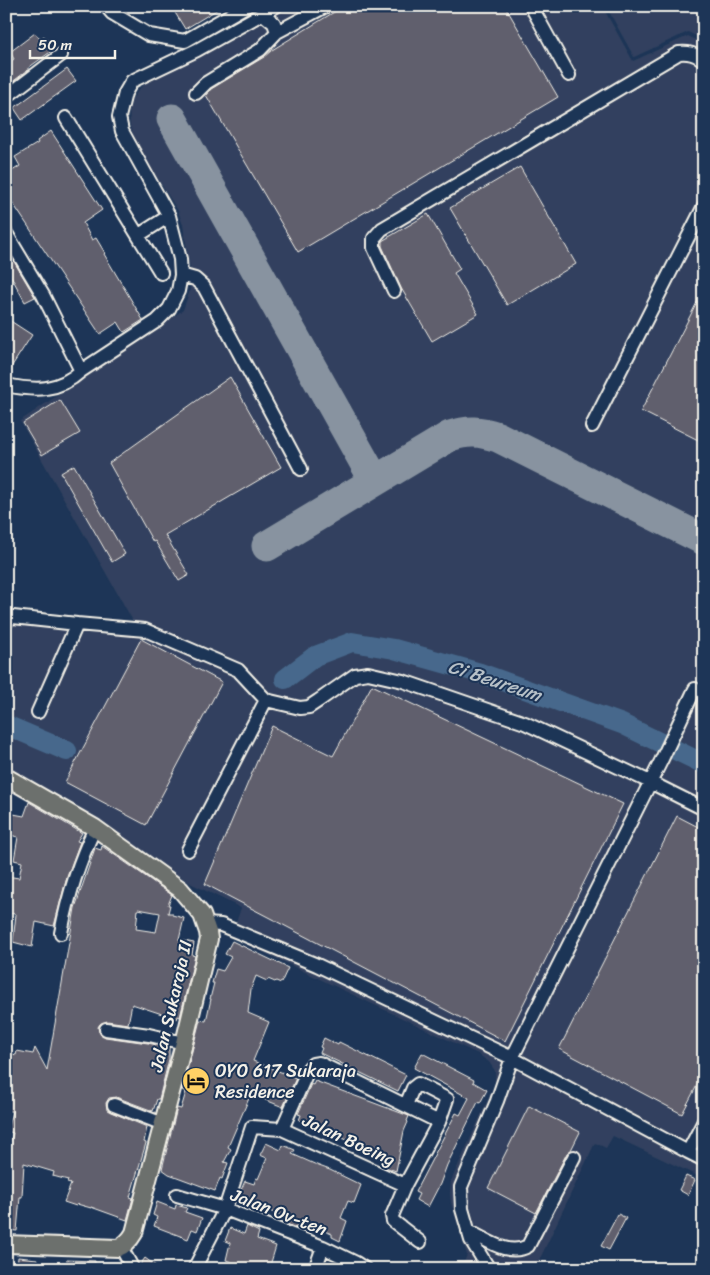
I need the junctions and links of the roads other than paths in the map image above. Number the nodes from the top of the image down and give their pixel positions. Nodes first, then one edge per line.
1 (106, 6) edge
2 (246, 6) edge
3 (276, 6) edge
4 (326, 6) edge
5 (531, 6) edge
6 (263, 14) junction
7 (277, 32) junction
8 (61, 55) dead end
9 (704, 60) edge
10 (569, 75) dead end
11 (196, 93) dead end
12 (6, 97) edge
13 (66, 118) dead end
14 (704, 206) edge
15 (169, 216) junction
16 (6, 233) edge
17 (139, 235) junction
18 (162, 273) dead end
19 (181, 275) junction
20 (394, 291) dead end
21 (81, 371) junction
22 (6, 385) edge
23 (592, 426) dead end
24 (301, 469) dead end
25 (6, 623) edge
26 (77, 624) junction
27 (693, 695) dead end
28 (266, 700) junction
29 (38, 712) dead end
30 (7, 781) edge
31 (650, 782) junction
32 (704, 809) edge
33 (95, 828) junction
34 (188, 850) dead end
35 (206, 924) junction
36 (61, 933) dead end
37 (106, 1029) dead end
38 (184, 1043) junction
39 (512, 1058) junction
40 (114, 1105) dead end
41 (406, 1105) junction
42 (704, 1121) edge
43 (440, 1122) junction
44 (163, 1124) junction
45 (282, 1129) junction
46 (688, 1152) junction
47 (574, 1157) dead end
48 (704, 1160) edge
49 (405, 1185) junction
50 (178, 1195) dead end
51 (225, 1209) junction
52 (468, 1231) junction
53 (420, 1242) dead end
54 (6, 1244) edge
55 (121, 1247) junction
56 (323, 1247) junction
57 (132, 1269) edge
58 (194, 1269) edge
59 (315, 1269) edge
60 (365, 1269) edge
61 (489, 1269) edge

1 - 2 street
3 - 6 street
4 - 7 street
5 - 10 street
6 - 7 street
6 - 15 street
7 - 11 street
8 - 12 street
9 - 20 street
13 - 17 street
14 - 23 street
15 - 17 street
15 - 19 street
16 - 21 street
17 - 18 street
19 - 21 street
19 - 24 street
21 - 22 street
25 - 26 street
26 - 28 street
26 - 29 street
27 - 31 street
28 - 31 street
28 - 34 street
30 - 33 main road, Jalan Sukaraja II
31 - 32 street
31 - 39 street
33 - 35 main road, Jalan Sukaraja II
33 - 36 street
35 - 38 main road, Jalan Sukaraja II
35 - 39 street
37 - 38 street
38 - 44 main road, Jalan Sukaraja II
39 - 46 street
39 - 52 street
40 - 44 street
41 - 43 street
41 - 43 street
41 - 45 street
42 - 46 street
43 - 49 street
44 - 55 main road, Jalan Sukaraja II
45 - 49 street, Jalan Boeing
45 - 51 street, Jalan Boeing
46 - 48 street
47 - 52 street
49 - 53 street
50 - 51 street, Jalan Ov-ten
51 - 56 street, Jalan Ov-ten
51 - 58 street, Jalan Boeing
52 - 61 street
54 - 55 main road
55 - 57 street
56 - 59 street
56 - 60 street, Jalan Ov-ten

